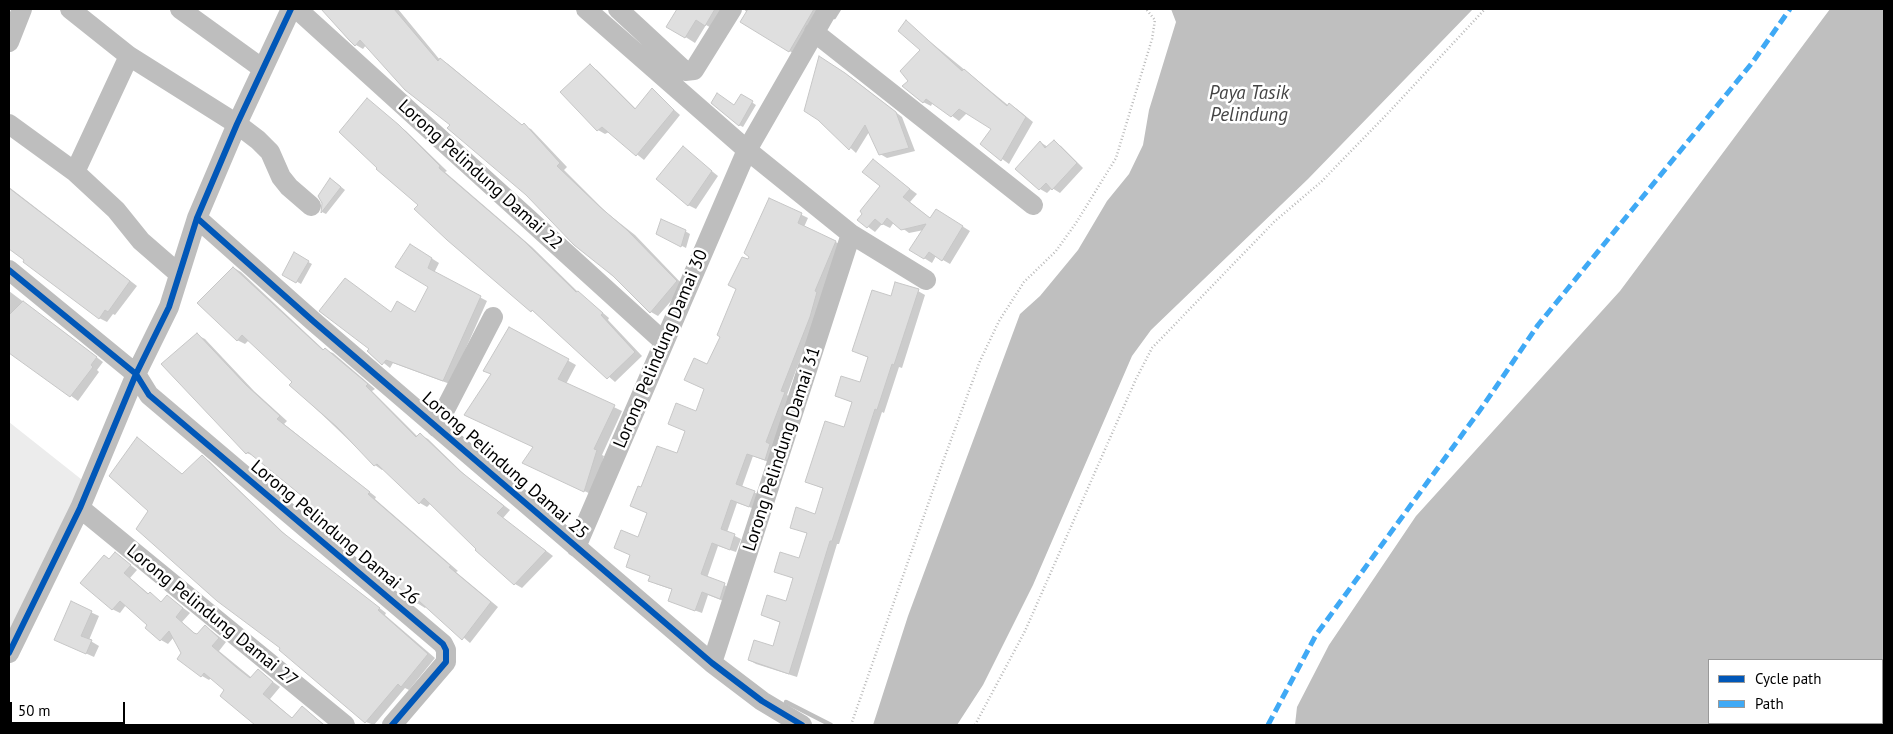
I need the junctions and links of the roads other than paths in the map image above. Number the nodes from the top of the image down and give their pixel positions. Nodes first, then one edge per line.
1 (22, 9) edge
2 (70, 9) edge
3 (180, 9) edge
4 (291, 9) edge
5 (297, 9) edge
6 (586, 9) edge
7 (618, 9) edge
8 (732, 9) edge
9 (828, 9) edge
10 (814, 32) junction
11 (9, 42) edge
12 (129, 56) junction
13 (263, 69) junction
14 (9, 124) edge
15 (237, 124) junction
16 (747, 150) junction
17 (74, 172) junction
18 (312, 206) dead end
19 (1033, 206) dead end
20 (197, 218) junction
21 (851, 234) junction
22 (9, 270) edge
23 (179, 274) junction
24 (926, 280) dead end
25 (493, 316) dead end
26 (664, 342) junction
27 (136, 374) junction
28 (436, 427) junction
29 (80, 508) junction
30 (576, 548) junction
31 (9, 653) edge
32 (712, 663) junction
33 (345, 725) edge
34 (392, 725) edge
35 (802, 725) edge

1 - 11 street
2 - 12 street
3 - 13 street
4 - 13 street
5 - 26 street, Lorong Pelindung Damai 22
6 - 16 street
7 - 8 street
9 - 10 street, Lorong Pelindung Damai 30
10 - 16 street, Lorong Pelindung Damai 30
10 - 19 street
12 - 15 street
12 - 17 street
13 - 15 street
14 - 17 street
15 - 18 street
15 - 20 street
16 - 21 street
16 - 26 street, Lorong Pelindung Damai 30
17 - 23 street
20 - 23 street
20 - 28 street, Lorong Pelindung Damai 25
21 - 24 street
21 - 32 street, Lorong Pelindung Damai 31
22 - 27 street
23 - 27 street
25 - 28 street
26 - 30 street, Lorong Pelindung Damai 30
27 - 29 street
27 - 34 street, Lorong Pelindung Damai 26
28 - 30 street, Lorong Pelindung Damai 25
29 - 31 street
29 - 33 street, Lorong Pelindung Damai 27
30 - 32 street, Lorong Pelindung Damai 25
32 - 35 street, Lorong Pelindung Damai 25

